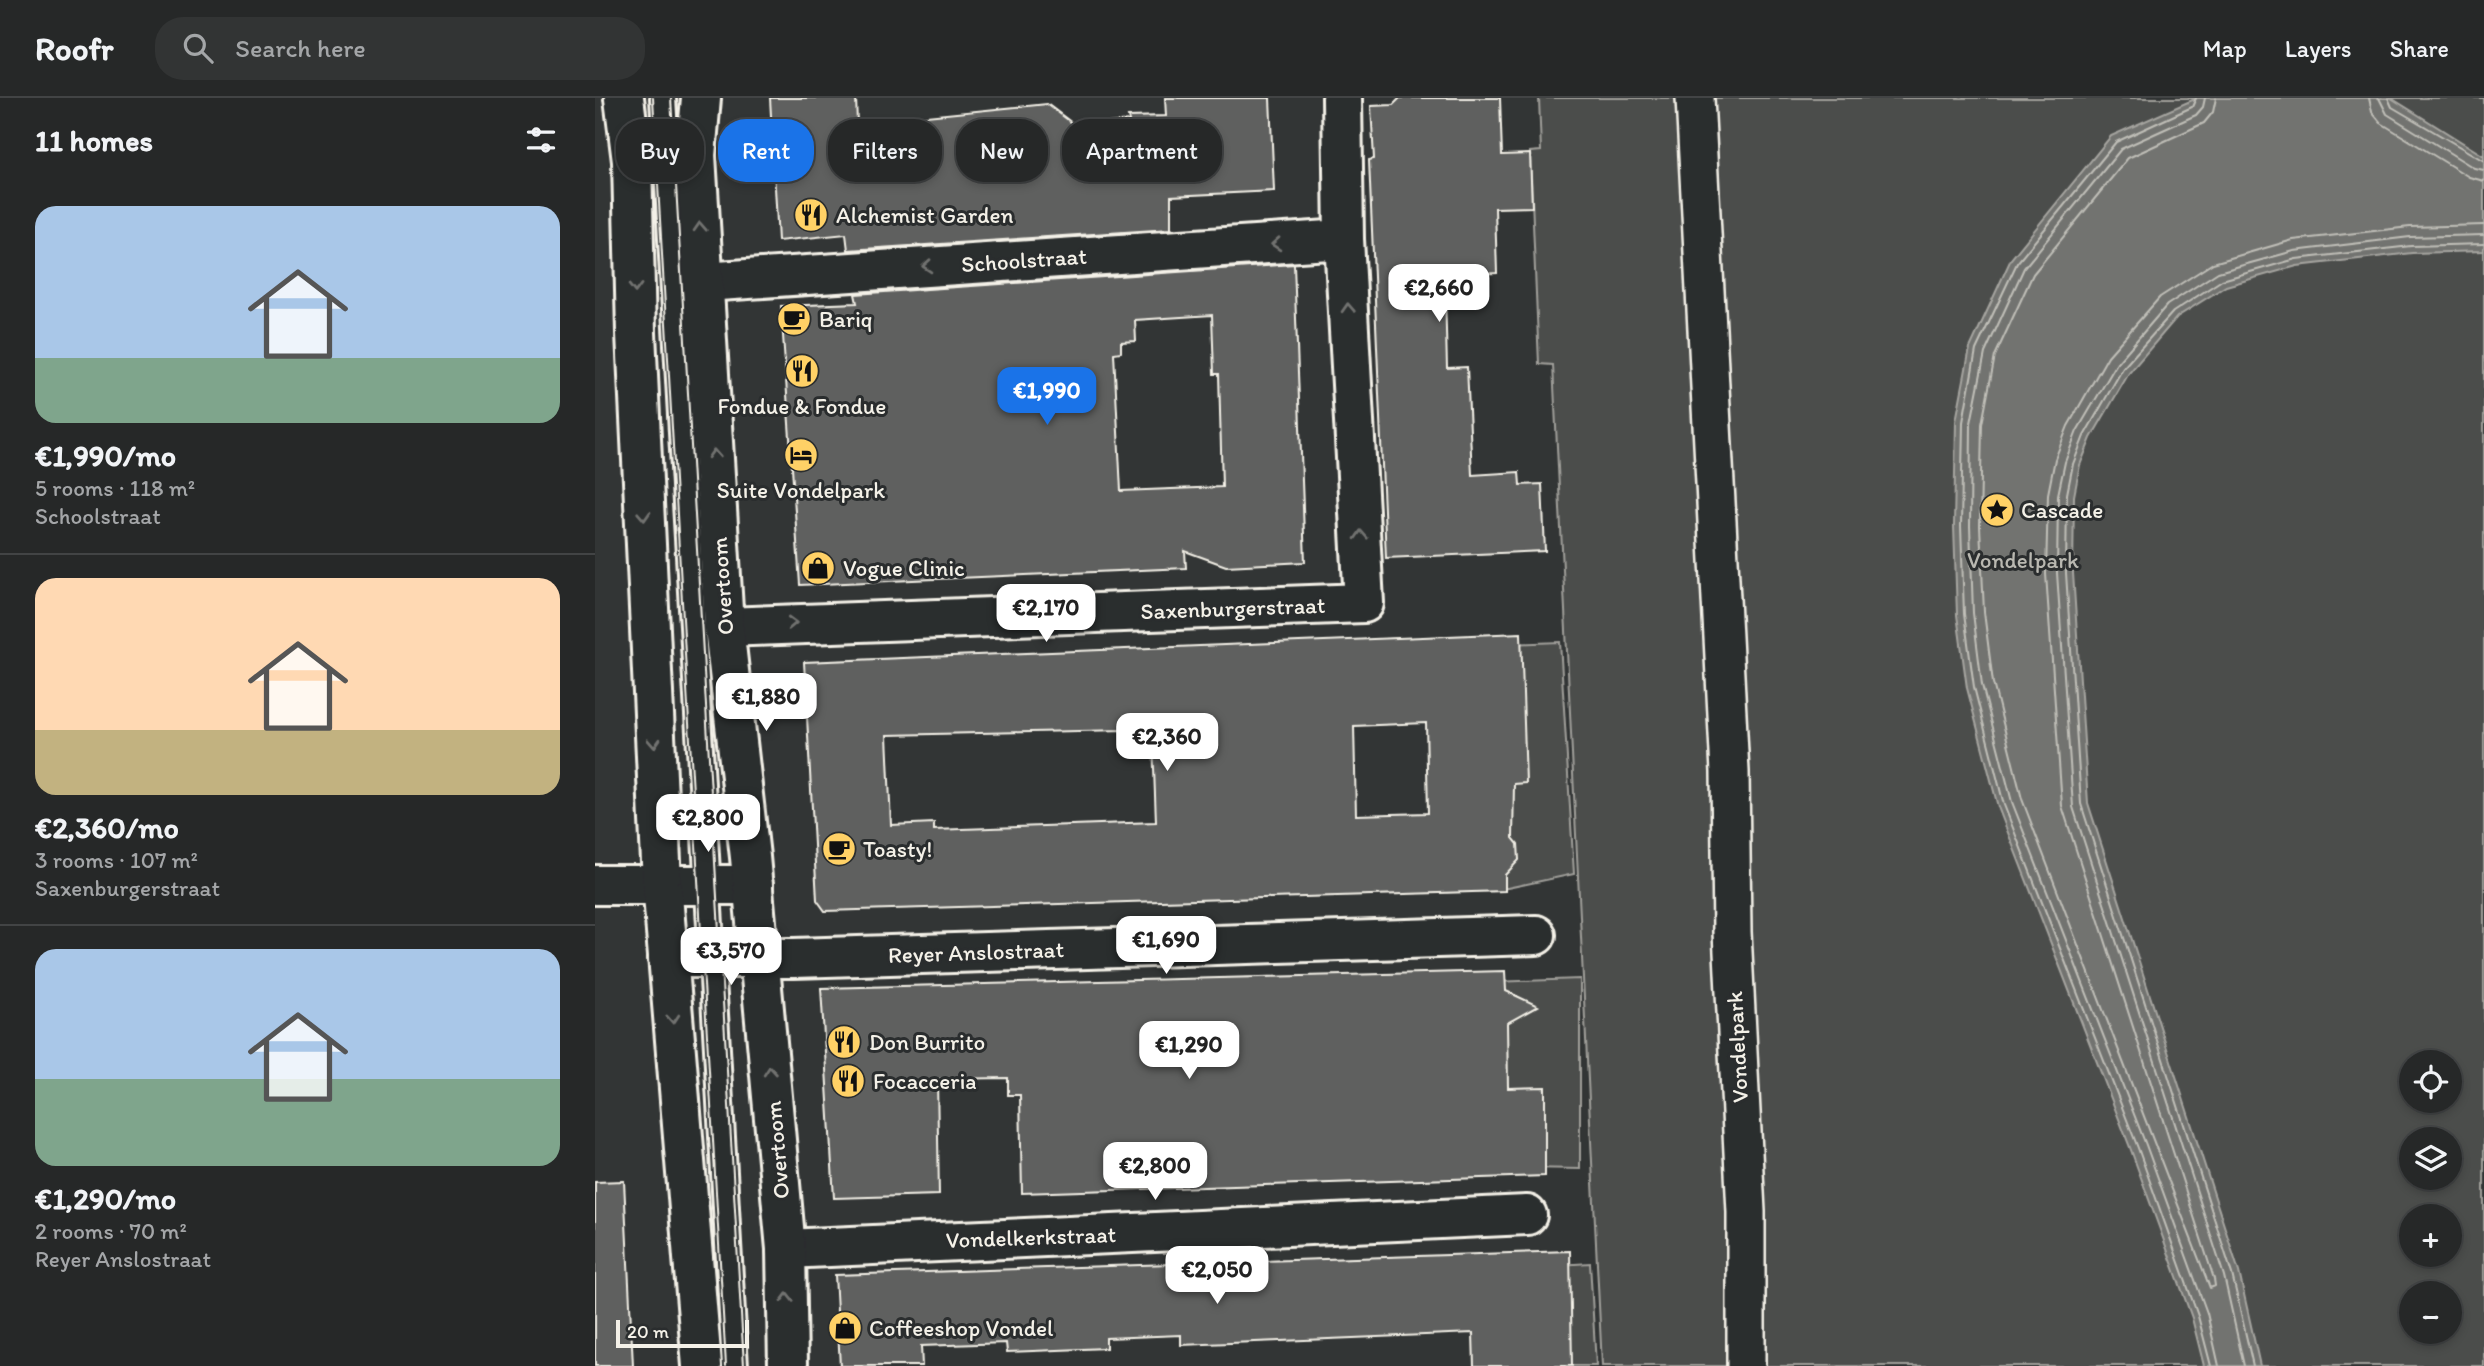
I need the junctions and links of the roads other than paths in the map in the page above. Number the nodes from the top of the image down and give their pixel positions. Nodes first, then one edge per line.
1 (624, 98) edge
2 (663, 98) edge
3 (701, 98) edge
4 (1342, 98) edge
5 (1695, 98) edge
6 (1344, 239) junction
7 (703, 282) junction
8 (724, 627) junction
9 (662, 883) junction
10 (707, 884) junction
11 (595, 885) edge
12 (753, 885) junction
13 (1535, 935) dead end
14 (759, 956) junction
15 (711, 957) junction
16 (668, 958) junction
17 (1527, 1215) dead end
18 (786, 1249) junction
19 (702, 1366) edge
20 (734, 1366) edge
21 (788, 1366) edge
22 (1746, 1366) edge

1 -> 9 street
2 - 10 lane, Overtoom
7 -> 3 street, Overtoom
4 - 6 street
5 - 22 street, Vondelpark
6 -> 7 street, Schoolstraat
8 -> 6 street, Saxenburgerstraat
8 -> 7 street, Overtoom
8 - 12 street, Overtoom
9 - 10 street
9 - 11 street
9 - 16 street
10 - 12 street
10 - 15 lane, Overtoom
12 - 14 street, Overtoom
13 - 14 street, Reyer Anslostraat
14 - 15 street, Reyer Anslostraat
18 -> 14 street, Overtoom
15 - 16 street, Reyer Anslostraat
15 - 20 lane, Overtoom
16 -> 19 street
17 - 18 street, Vondelkerkstraat
21 -> 18 street, Overtoom

